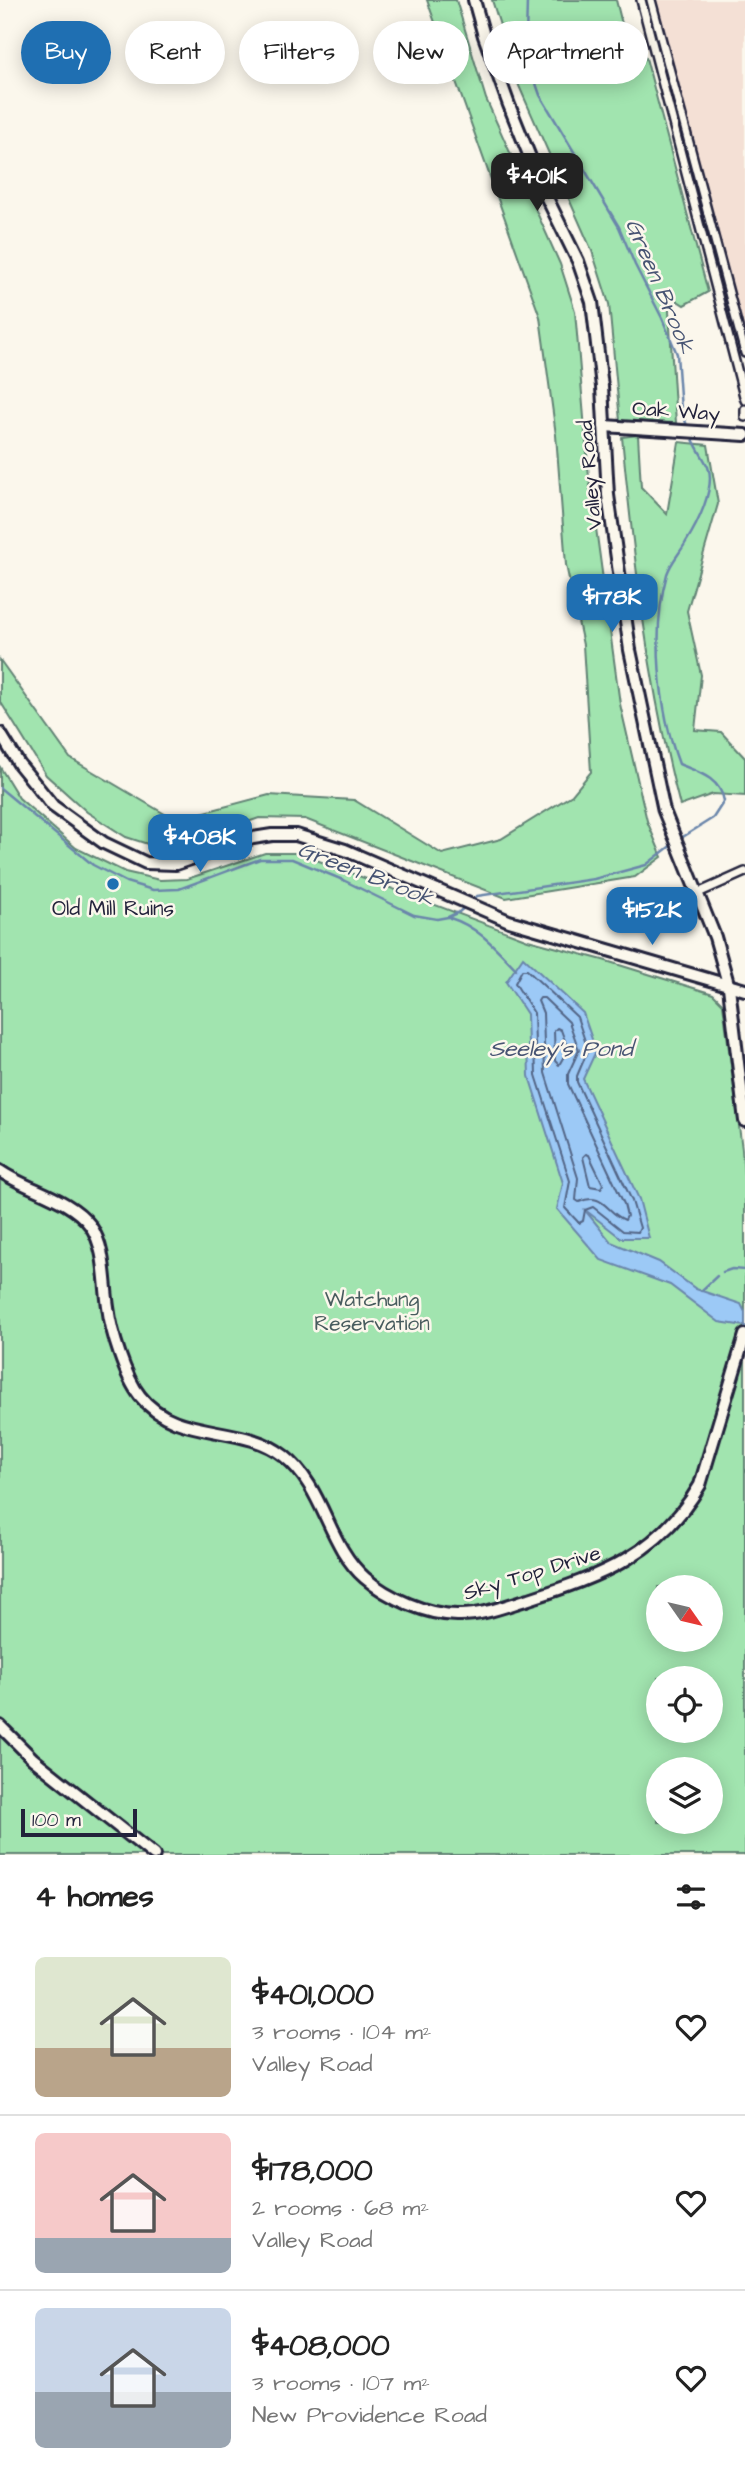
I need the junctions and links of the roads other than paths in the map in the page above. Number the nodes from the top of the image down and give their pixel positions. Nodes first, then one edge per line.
1 (474, 0) edge
2 (641, 0) edge
3 (651, 0) edge
4 (745, 353) edge
5 (745, 400) edge
6 (745, 409) edge
7 (745, 417) edge
8 (604, 426) junction
9 (745, 435) edge
10 (0, 733) edge
11 (745, 872) edge
12 (698, 892) junction
13 (729, 987) junction
14 (745, 990) edge
15 (745, 1121) edge
16 (0, 1171) edge
17 (745, 1335) edge
18 (0, 1726) edge
19 (154, 1855) edge

1 - 8 main road, Valley Road
2 - 5 street
3 - 4 street
6 - 7 street
8 - 9 main road, Oak Way
8 - 12 main road, Valley Road
10 - 13 main road
11 - 12 street
12 - 13 main road, Valley Road
13 - 14 main road
13 - 15 main road, Valley Road
16 - 17 main road, Sky Top Drive
18 - 19 main road

